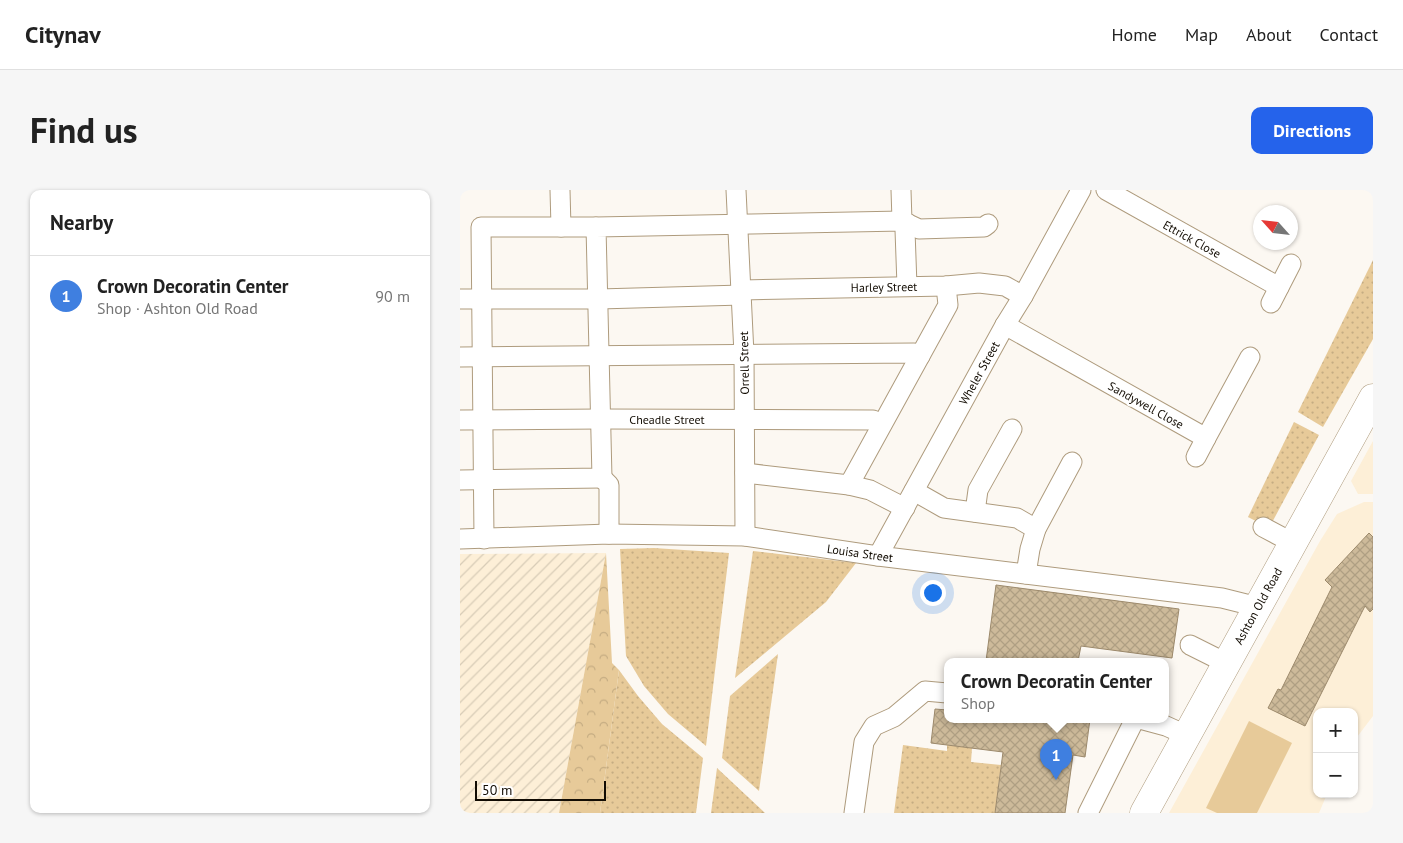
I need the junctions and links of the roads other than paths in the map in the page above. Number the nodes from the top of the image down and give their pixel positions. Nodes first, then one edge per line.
1 (560, 190) edge
2 (736, 190) edge
3 (901, 190) edge
4 (1082, 190) edge
5 (1106, 190) edge
6 (904, 222) junction
7 (738, 224) junction
8 (988, 224) dead end
9 (561, 227) junction
10 (596, 227) junction
11 (1291, 264) dead end
12 (906, 286) junction
13 (946, 286) junction
14 (742, 292) junction
15 (1024, 296) junction
16 (460, 299) edge
17 (481, 299) junction
18 (599, 299) junction
19 (1005, 326) junction
20 (744, 354) junction
21 (600, 356) junction
22 (920, 356) junction
23 (460, 357) edge
24 (482, 357) junction
25 (1250, 357) dead end
26 (1373, 398) edge
27 (601, 419) junction
28 (745, 419) junction
29 (460, 420) edge
30 (482, 420) junction
31 (878, 422) junction
32 (1012, 429) dead end
33 (1206, 438) junction
34 (1196, 457) dead end
35 (1072, 462) dead end
36 (745, 473) junction
37 (602, 478) junction
38 (482, 479) junction
39 (460, 480) edge
40 (849, 485) junction
41 (914, 490) junction
42 (905, 508) junction
43 (975, 512) junction
44 (1263, 527) dead end
45 (1036, 529) junction
46 (609, 534) junction
47 (745, 536) junction
48 (460, 539) edge
49 (484, 539) junction
50 (1293, 542) junction
51 (878, 556) junction
52 (1026, 574) junction
53 (1258, 607) junction
54 (1190, 645) dead end
55 (1226, 663) junction
56 (944, 694) edge
57 (1133, 723) edge
58 (1155, 723) edge
59 (1186, 735) junction
60 (854, 813) edge
61 (1088, 813) edge
62 (1144, 813) edge

1 - 9 street
2 - 7 street, Orrell Street
3 - 6 street
4 - 15 street, Wheler Street
5 - 11 street, Ettrick Close
6 - 7 street
6 - 8 street
6 - 12 street
7 - 10 street
7 - 14 street, Orrell Street
9 - 10 street
9 - 17 street
10 - 18 street
12 - 13 street, Harley Street
12 - 14 street, Harley Street
13 - 15 street, Harley Street
13 - 22 street
14 - 18 street, Harley Street
14 - 20 street, Orrell Street
15 - 19 street, Wheler Street
16 - 17 street, Harley Street
17 - 18 street, Harley Street
17 - 24 street
18 - 21 street
19 - 33 street, Sandywell Close
19 - 41 street, Wheler Street
20 - 21 street
20 - 22 street
20 - 28 street, Orrell Street
21 - 24 street
21 - 27 street
22 - 31 street
23 - 24 street
24 - 30 street
25 - 33 street
26 - 50 highway, Ashton Old Road
27 - 28 street, Cheadle Street
27 - 30 street, Cheadle Street
27 - 37 street
28 - 31 street, Cheadle Street
28 - 36 street, Orrell Street
29 - 30 street, Cheadle Street
30 - 38 street
31 - 40 street
32 - 43 street
33 - 34 street
35 - 45 street
36 - 40 street
36 - 47 street, Orrell Street
37 - 38 street
37 - 46 street
38 - 39 street
38 - 49 street
40 - 42 street
41 - 42 street, Wheler Street
41 - 43 street
42 - 51 street, Wheler Street
43 - 45 street
44 - 50 street
45 - 52 street
46 - 47 street, Louisa Street
46 - 49 street, Louisa Street
47 - 51 street, Louisa Street
48 - 49 street, Louisa Street
50 - 53 highway, Ashton Old Road
51 - 52 street, Louisa Street
52 - 53 street, Louisa Street
53 - 55 highway, Ashton Old Road
54 - 55 street
55 - 59 highway, Ashton Old Road
56 - 60 street
57 - 61 street
58 - 59 street
59 - 62 highway, Ashton Old Road

